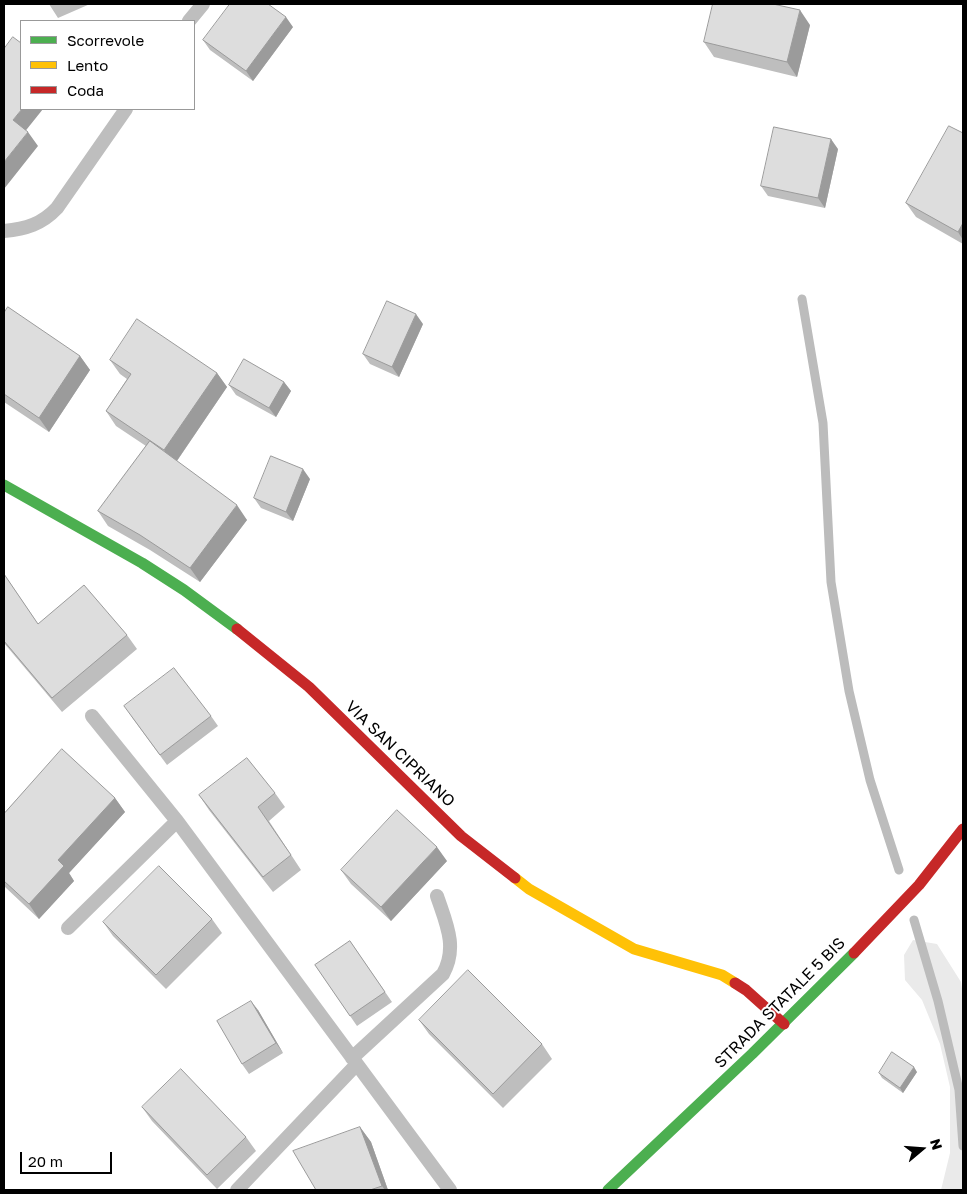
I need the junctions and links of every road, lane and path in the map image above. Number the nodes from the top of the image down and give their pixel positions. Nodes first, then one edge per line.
1 (203, 4) edge
2 (190, 20) edge
3 (125, 110) edge
4 (4, 231) edge
5 (4, 485) edge
6 (92, 716) dead end
7 (177, 821) junction
8 (963, 830) edge
9 (437, 896) dead end
10 (68, 928) dead end
11 (784, 1024) junction
12 (354, 1061) junction
13 (237, 1190) edge
14 (450, 1190) edge
15 (608, 1190) edge

1 - 2 lane
3 - 4 lane
5 - 11 street, VIA SAN CIPRIANO
6 - 7 lane
7 - 10 lane
7 - 12 lane
8 - 11 street, STRADA STATALE 5 BIS
9 - 12 lane
11 - 15 street, STRADA STATALE 5 BIS
12 - 13 lane
12 - 14 lane

